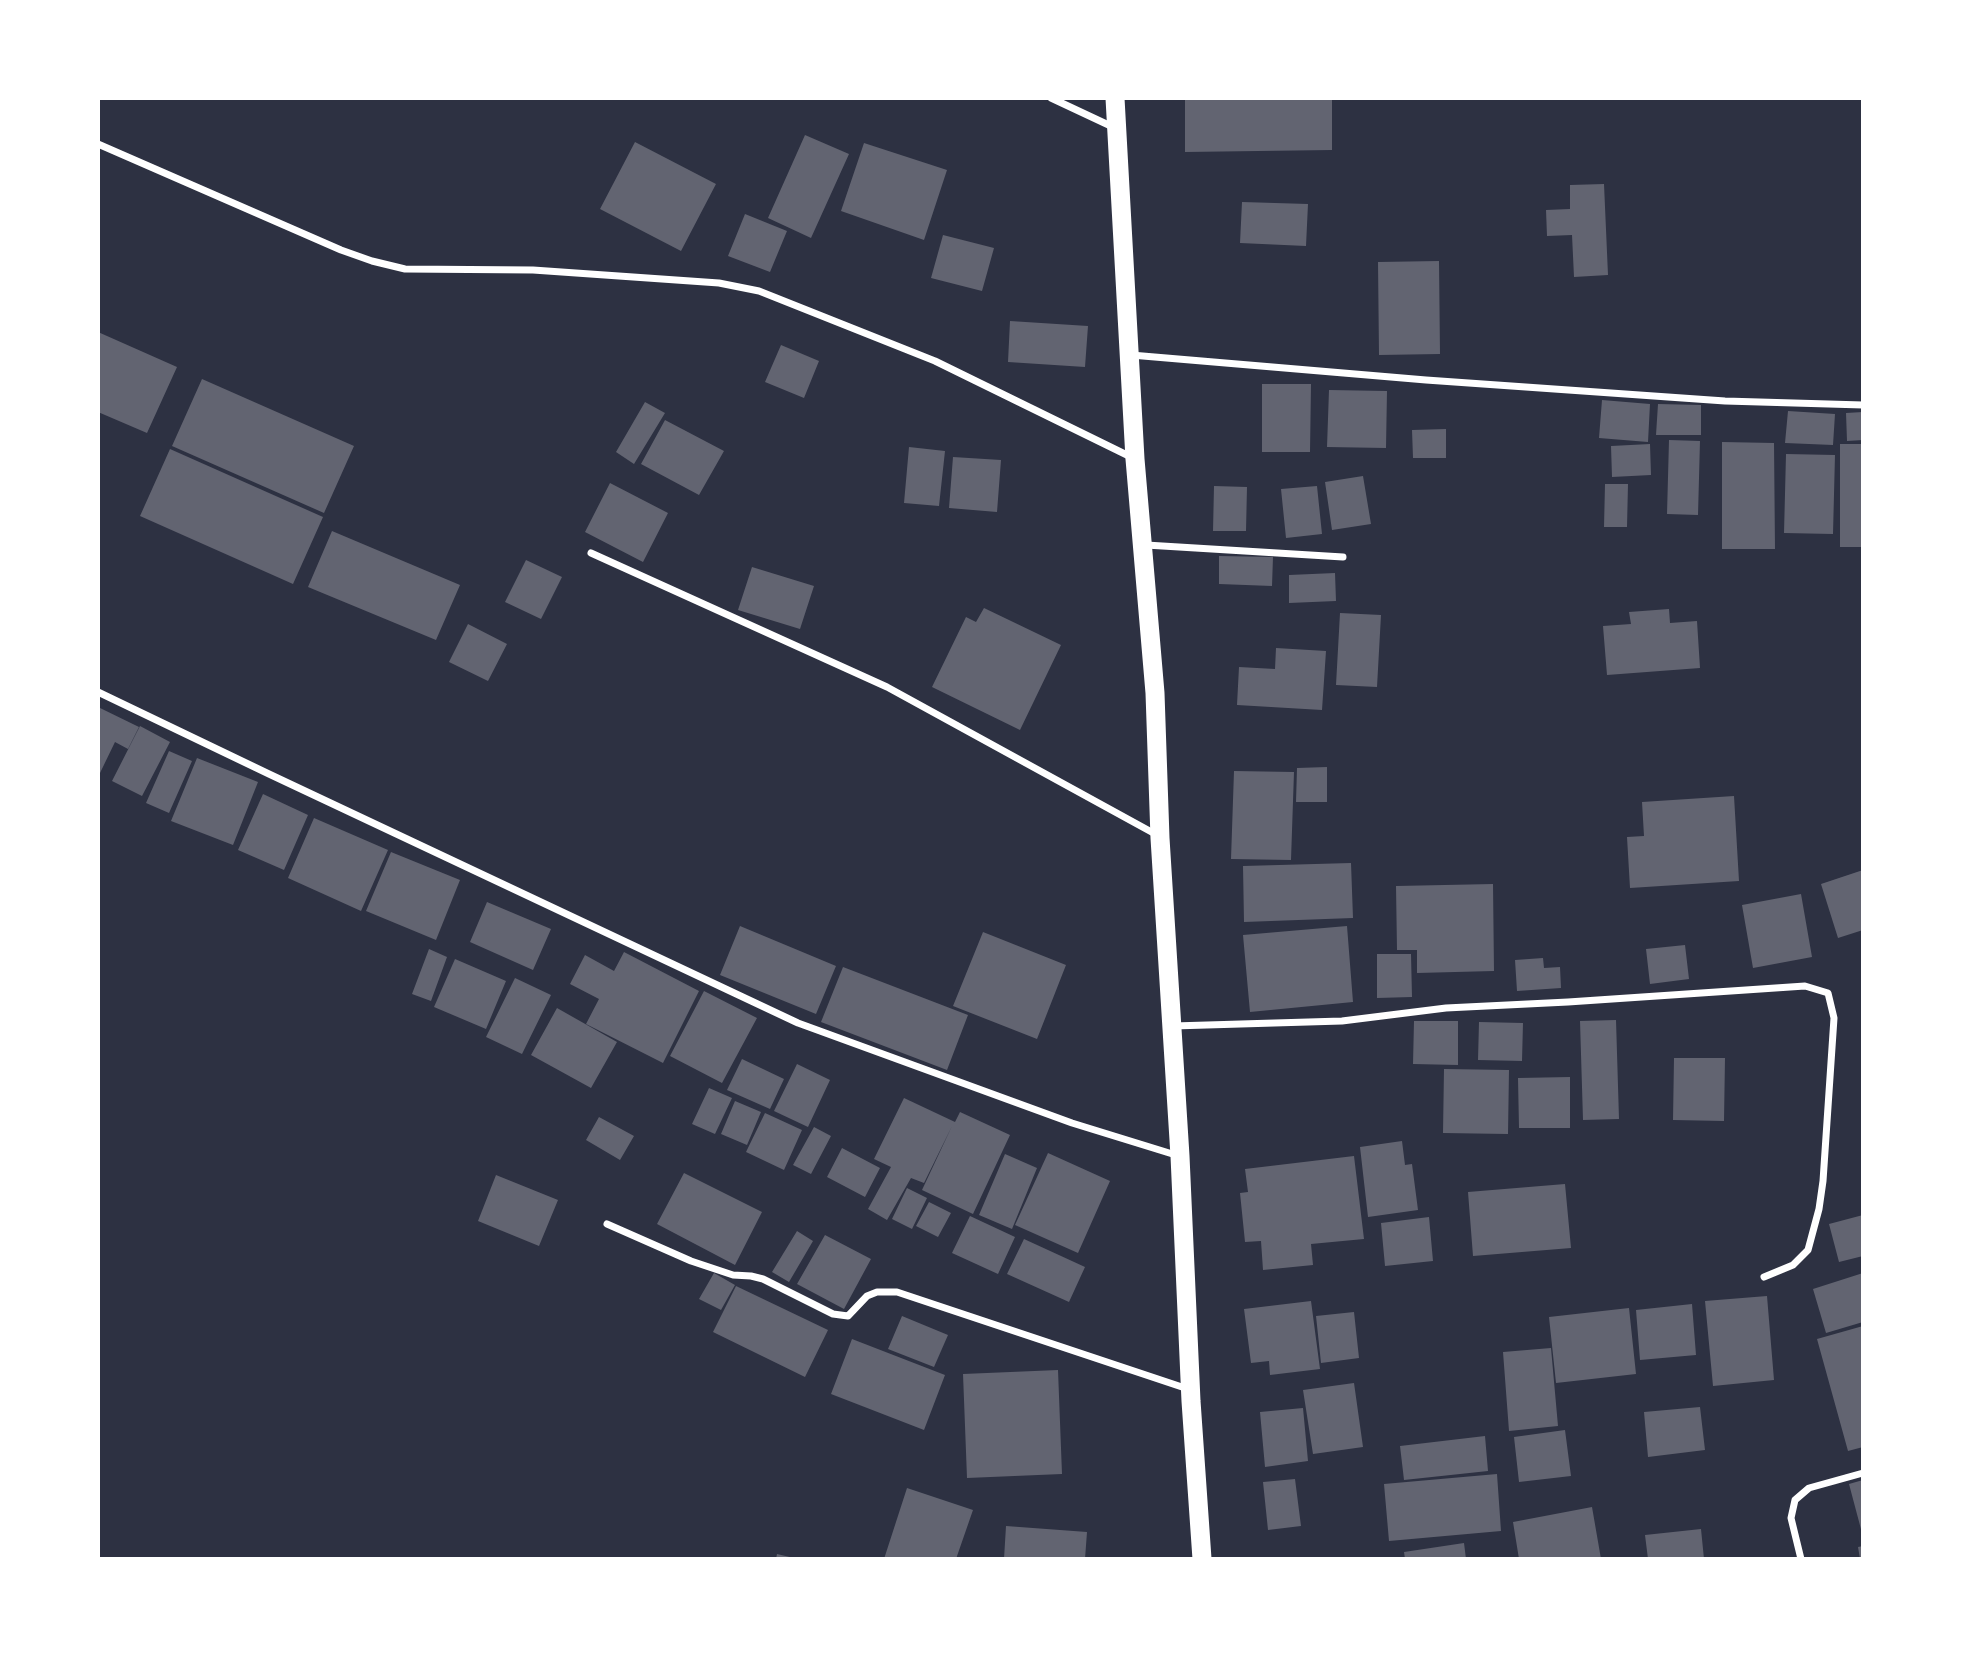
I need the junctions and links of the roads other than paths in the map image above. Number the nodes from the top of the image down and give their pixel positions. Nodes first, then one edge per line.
1 (1051, 98) edge
2 (1115, 98) edge
3 (1116, 128) junction
4 (98, 144) edge
5 (1130, 355) junction
6 (1863, 405) edge
7 (1135, 459) junction
8 (1142, 545) junction
9 (591, 553) dead end
10 (1343, 557) dead end
11 (98, 692) edge
12 (1160, 838) junction
13 (1172, 1026) junction
14 (1180, 1156) junction
15 (607, 1224) dead end
16 (1764, 1277) dead end
17 (1191, 1390) junction
18 (1863, 1473) edge
19 (1202, 1559) edge
20 (1801, 1559) edge

1 - 3 street
2 - 3 highway
3 - 5 highway
4 - 7 street
5 - 6 street
5 - 7 highway
7 - 8 highway
8 - 10 street
8 - 12 highway
9 - 12 street
11 - 14 street
12 - 13 highway
13 - 14 highway
13 - 16 street
14 - 17 highway
15 - 17 street
17 - 19 highway
18 - 20 street

